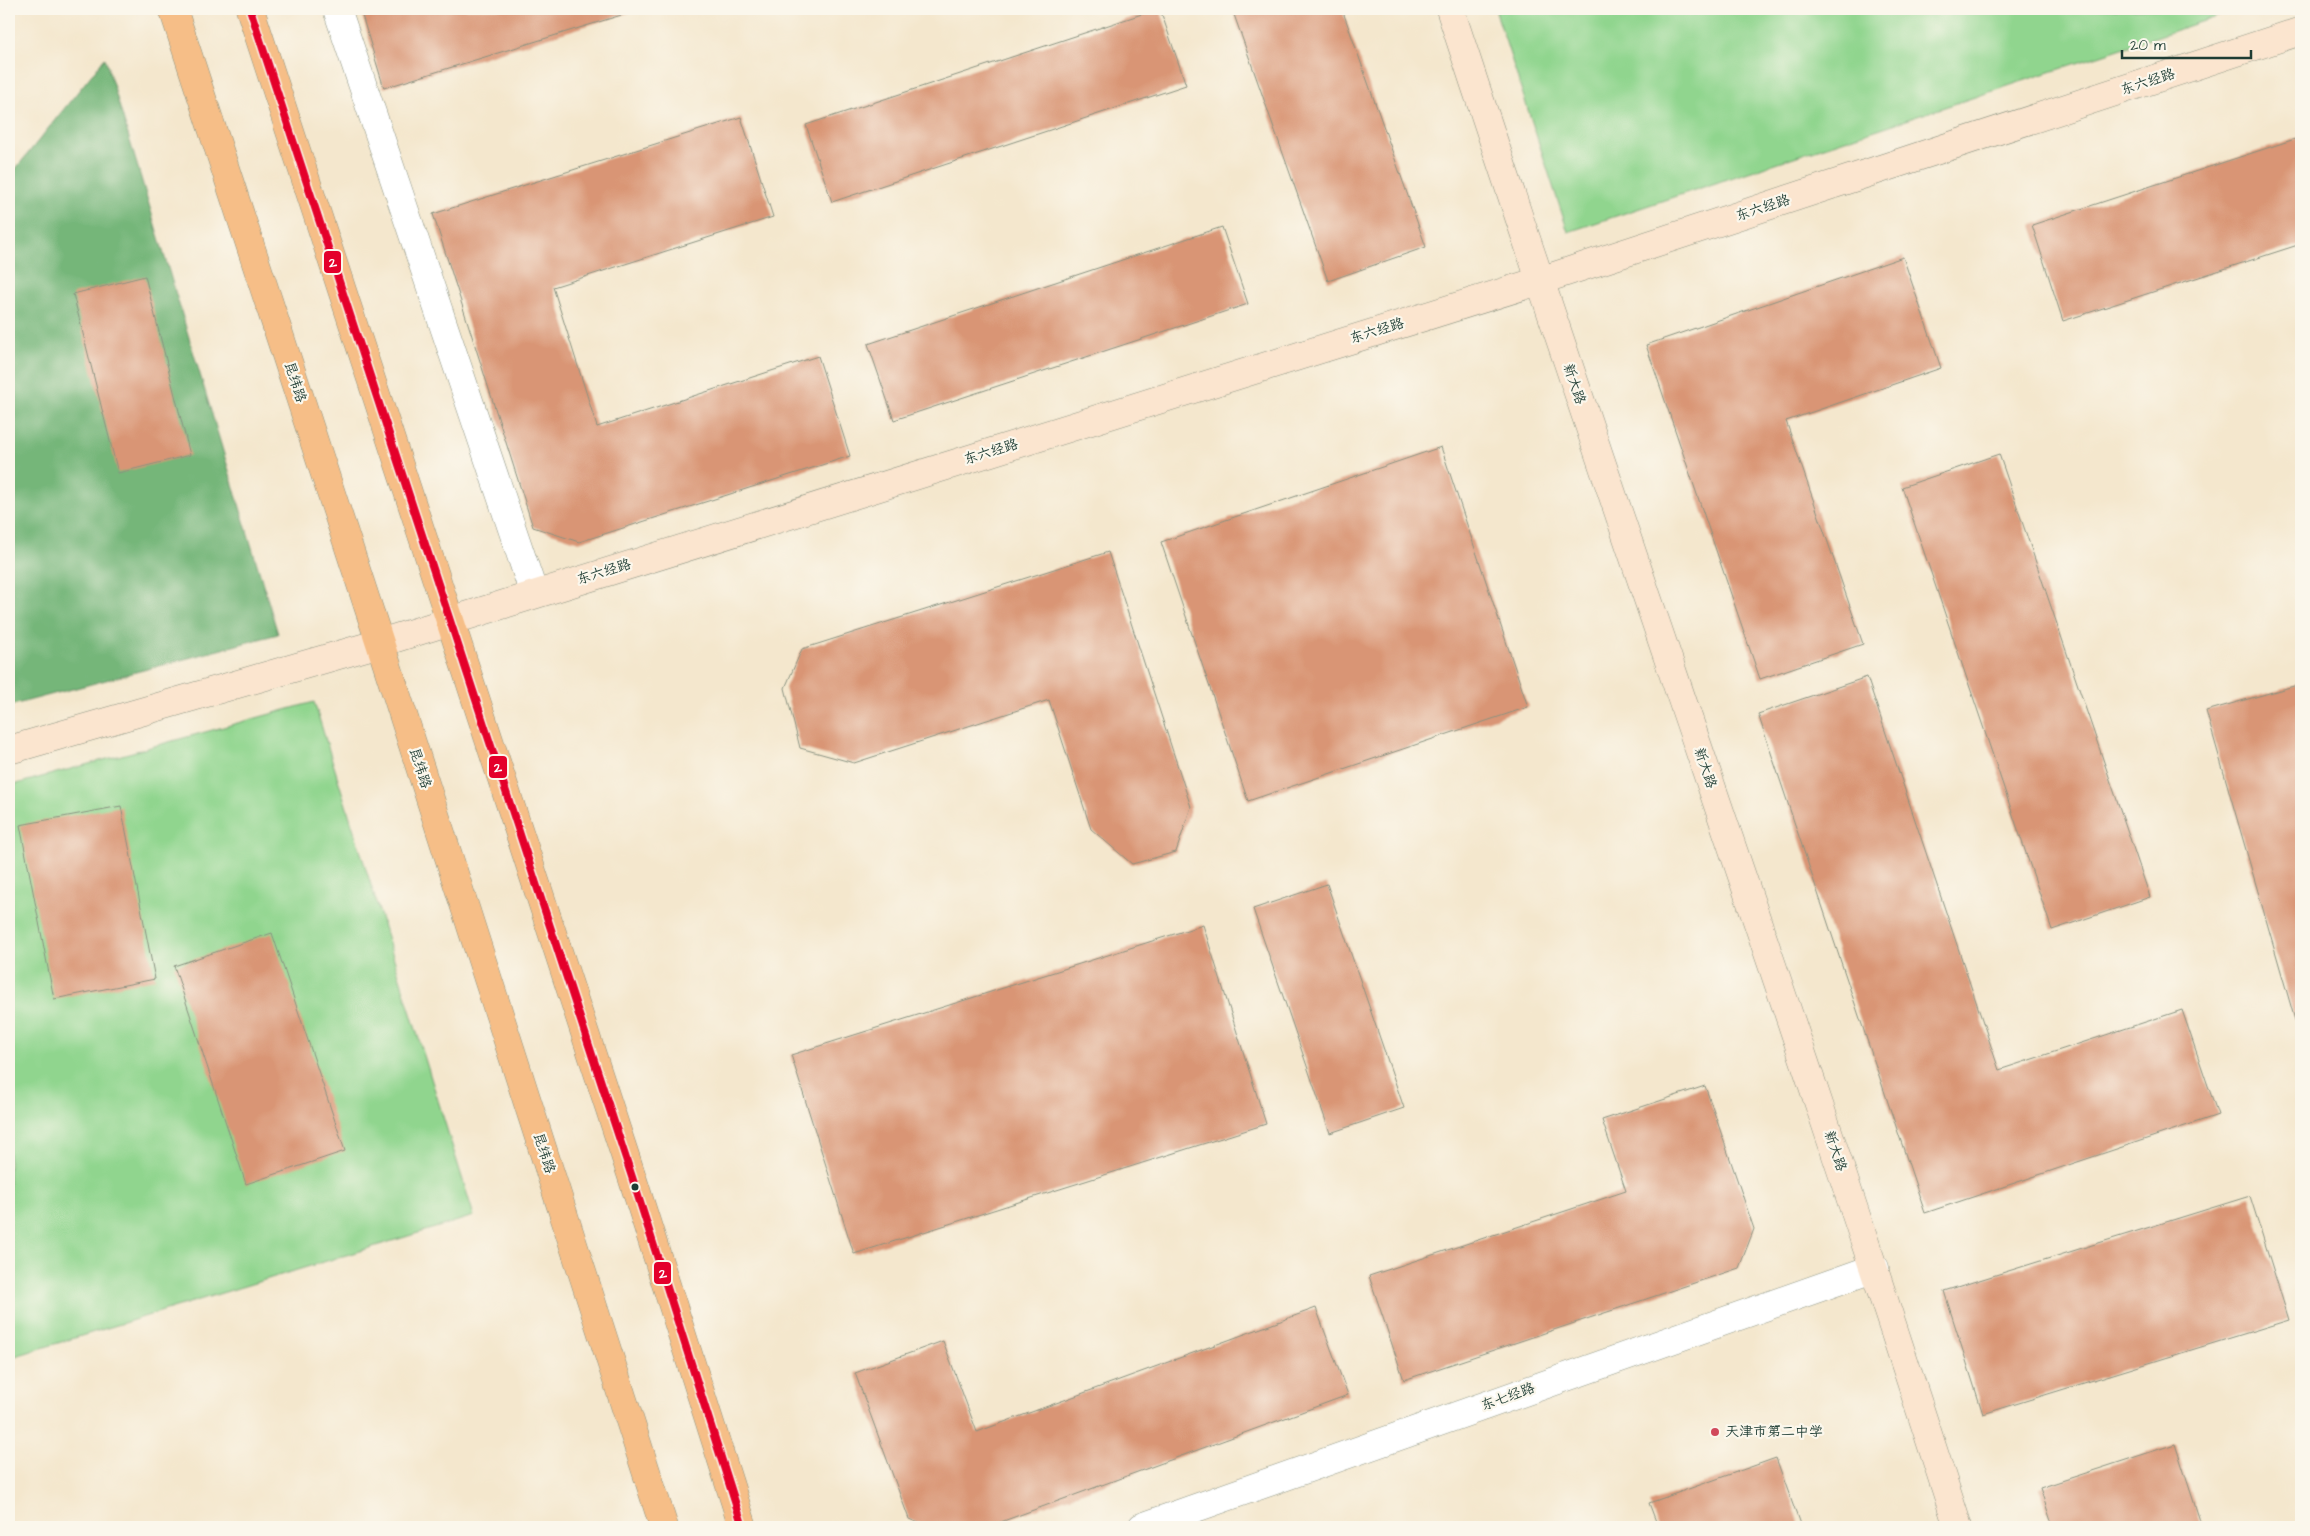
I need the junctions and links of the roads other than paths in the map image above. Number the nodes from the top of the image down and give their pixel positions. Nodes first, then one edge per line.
1 (173, 9) edge
2 (250, 9) edge
3 (337, 9) edge
4 (1450, 9) edge
5 (2301, 31) edge
6 (1539, 281) junction
7 (534, 594) junction
8 (450, 621) junction
9 (380, 643) junction
10 (9, 750) edge
11 (1875, 1268) junction
12 (664, 1527) edge
13 (742, 1527) edge
14 (1142, 1527) edge
15 (1958, 1527) edge

1 - 9 main road, 昆纬路
2 - 8 main road
3 - 7 street
4 - 6 street, 新大路
5 - 6 street, 东六经路
6 - 7 street, 东六经路
6 - 11 street, 新大路
7 - 8 street, 东六经路
8 - 9 street, 东六经路
8 - 13 main road
9 - 10 street, 东六经路
9 - 12 main road, 昆纬路
11 - 14 street, 东七经路
11 - 15 street, 新大路

